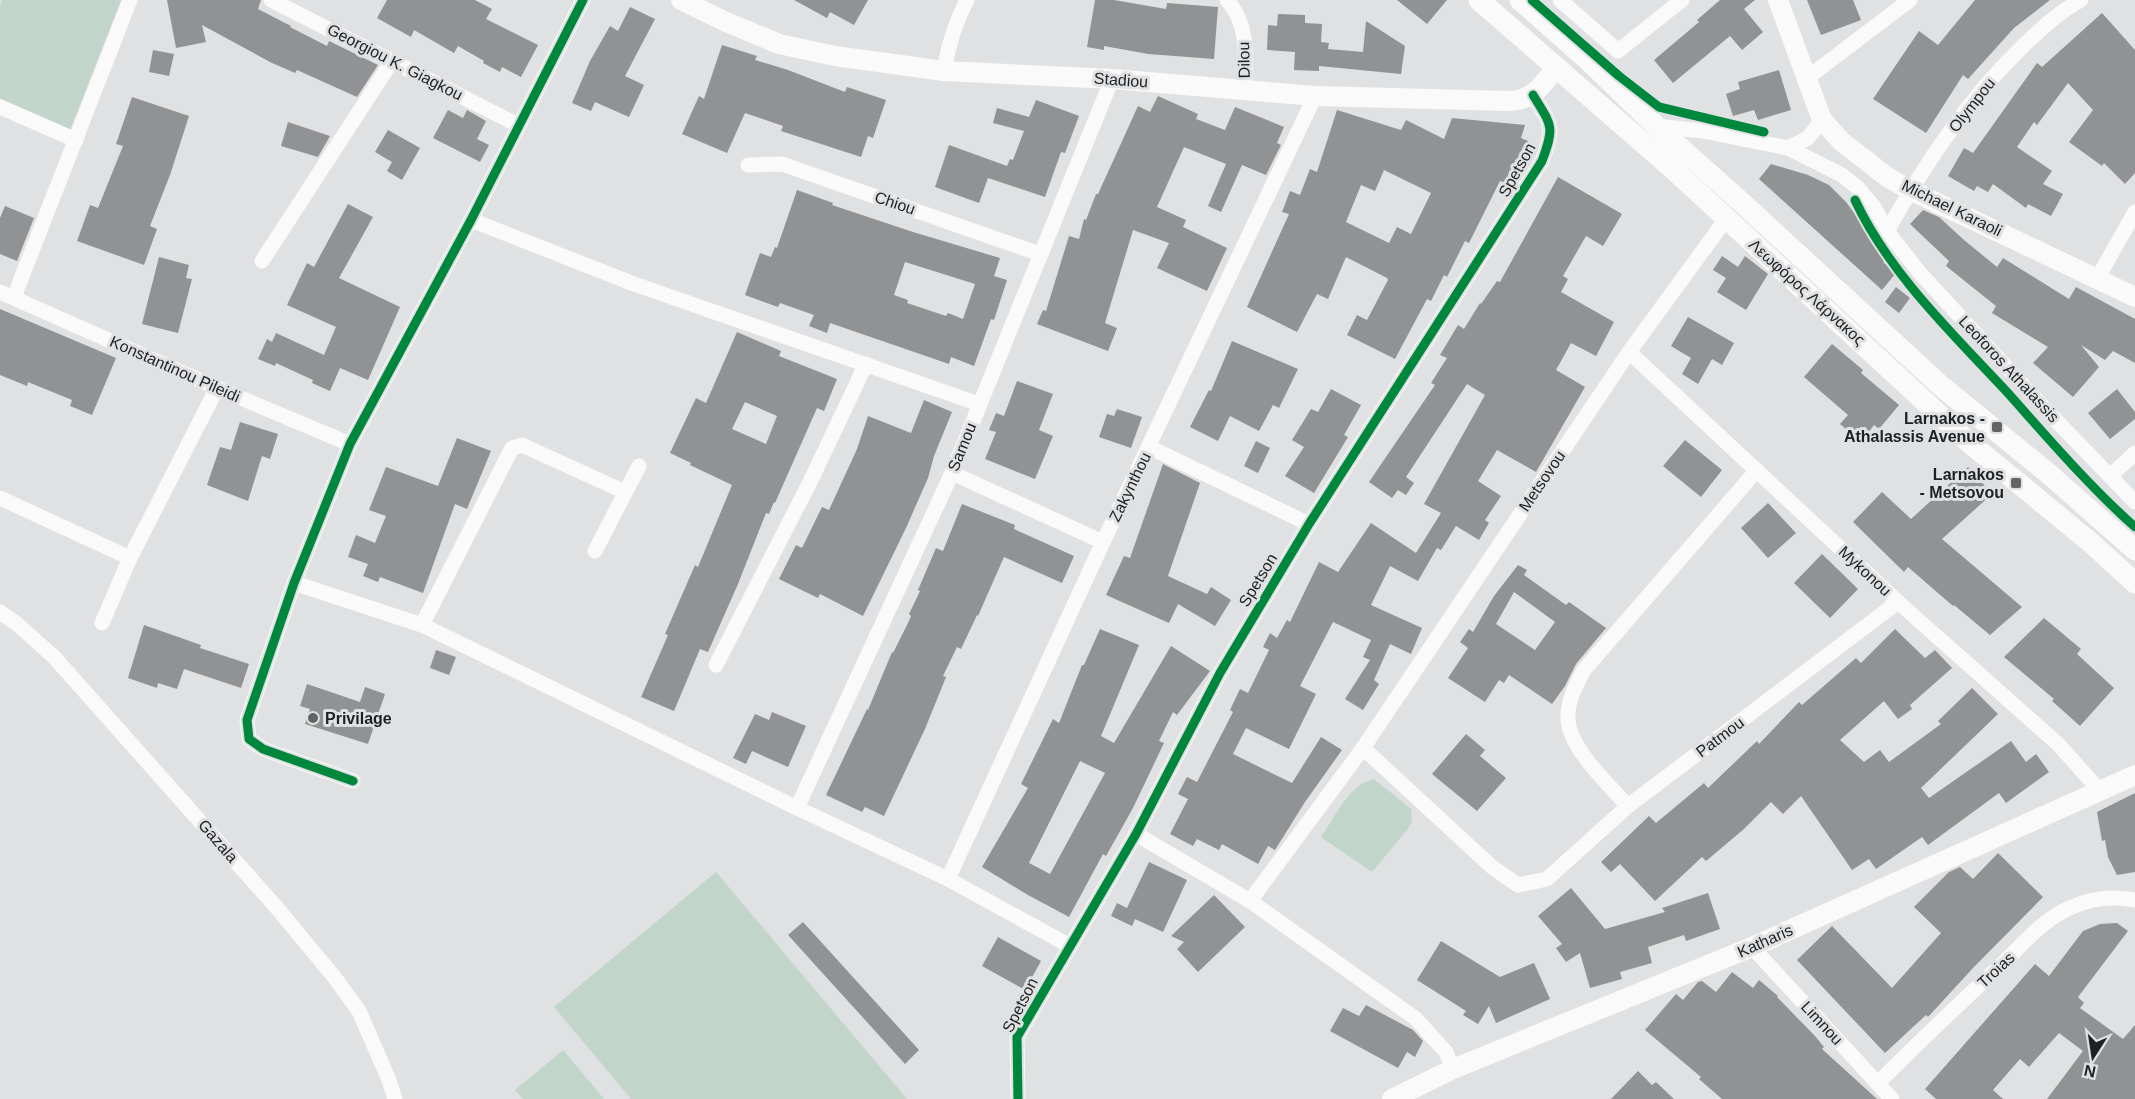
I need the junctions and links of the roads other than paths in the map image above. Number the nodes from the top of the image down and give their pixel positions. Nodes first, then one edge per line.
1 (130, 0) edge
2 (271, 0) edge
3 (583, 0) edge
4 (681, 0) edge
5 (967, 0) edge
6 (1227, 0) edge
7 (1479, 0) edge
8 (1520, 0) edge
9 (1560, 0) edge
10 (1682, 0) edge
11 (1778, 0) edge
12 (1910, 0) edge
13 (2081, 0) edge
14 (392, 61) junction
15 (1557, 67) junction
16 (944, 71) junction
17 (1807, 78) junction
18 (1112, 79) junction
19 (1245, 89) junction
20 (1533, 95) junction
21 (1315, 96) junction
22 (0, 107) edge
23 (1822, 120) junction
24 (518, 125) junction
25 (1656, 126) junction
26 (76, 140) junction
27 (1788, 148) junction
28 (748, 165) dead end
29 (1911, 190) junction
30 (2135, 212) edge
31 (1726, 219) junction
32 (471, 220) junction
33 (1887, 231) junction
34 (1040, 254) junction
35 (262, 261) dead end
36 (2097, 279) junction
37 (7, 295) edge
38 (2135, 297) edge
39 (1629, 352) junction
40 (866, 364) junction
41 (217, 388) junction
42 (980, 404) junction
43 (351, 444) junction
44 (1149, 447) junction
45 (2135, 453) edge
46 (639, 466) dead end
47 (1757, 470) junction
48 (952, 473) junction
49 (2110, 476) junction
50 (625, 492) junction
51 (0, 498) edge
52 (2135, 502) edge
53 (1309, 524) junction
54 (1103, 542) junction
55 (2135, 550) edge
56 (595, 551) dead end
57 (130, 558) junction
58 (294, 583) junction
59 (2135, 583) edge
60 (1898, 602) junction
61 (0, 612) edge
62 (102, 623) dead end
63 (422, 625) junction
64 (716, 665) dead end
65 (1363, 748) junction
66 (2135, 775) edge
67 (353, 781) dead end
68 (2100, 791) junction
69 (1628, 806) junction
70 (797, 808) junction
71 (1136, 834) junction
72 (948, 879) junction
73 (2135, 900) edge
74 (1250, 901) junction
75 (1070, 946) junction
76 (1752, 947) junction
77 (1453, 1069) junction
78 (1878, 1083) junction
79 (395, 1099) edge
80 (1018, 1099) edge
81 (1392, 1099) edge
82 (1892, 1099) edge

1 - 26 street
2 - 14 street, Georgiou K. Giagkou
3 - 24 street
4 - 16 street, Stadiou
5 - 16 street
6 - 19 street, Dilou
7 - 15 main road, Λεωφόρος Λάρνακος
8 - 25 main road, Λεωφόρος Λάρνακος
9 - 10 street
11 - 17 street
12 - 17 street
13 - 29 street, Olympou
14 - 24 street, Georgiou K. Giagkou
14 - 35 street
15 - 20 street
15 - 31 main road, Λεωφόρος Λάρνακος
16 - 18 street, Stadiou
17 - 23 street
18 - 19 street, Stadiou
18 - 34 street, Samou
19 - 21 street, Stadiou
20 - 21 street, Stadiou
20 - 53 street, Spetson
21 - 44 street, Zakynthou
22 - 26 street
23 - 27 street
23 - 29 street, Michael Karaoli
24 - 32 street
25 - 27 street
25 - 55 main road, Λεωφόρος Λάρνακος
26 - 37 street
27 - 33 street
28 - 34 street, Chiou
29 - 33 street, Olympou
29 - 36 street, Michael Karaoli
30 - 36 street
31 - 39 street, Metsovou
31 - 59 main road, Λεωφόρος Λάρνακος
32 - 40 street
32 - 43 street
33 - 49 street, Leoforos Athalassis
34 - 42 street, Samou
36 - 38 street, Michael Karaoli
37 - 41 street, Konstantinou Pileidi
39 - 47 street, Mykonou
39 - 65 street, Metsovou
40 - 42 street
40 - 64 street
41 - 43 street, Konstantinou Pileidi
41 - 57 street
42 - 48 street, Samou
43 - 58 street
44 - 53 street
44 - 54 street, Zakynthou
45 - 49 street
46 - 50 street
47 - 60 street, Mykonou
47 - 69 street
48 - 54 street
48 - 70 street, Samou
49 - 52 street, Leoforos Athalassis
50 - 56 street
50 - 63 street
51 - 57 street
53 - 71 street, Spetson
54 - 72 street, Zakynthou
57 - 62 street
58 - 63 street
58 - 67 street
60 - 68 street, Mykonou
60 - 69 street, Patmou
61 - 79 street, Gazala
63 - 70 street
65 - 69 street, Patmou
65 - 74 street, Metsovou
66 - 68 street, Katharis
68 - 76 street, Katharis
70 - 72 street
71 - 74 street
71 - 75 street, Spetson
72 - 75 street
73 - 78 street, Troias
74 - 77 street
75 - 80 street, Spetson
76 - 77 street, Katharis
76 - 78 street, Limnou
77 - 81 street, Katharis
78 - 82 street, Limnou

